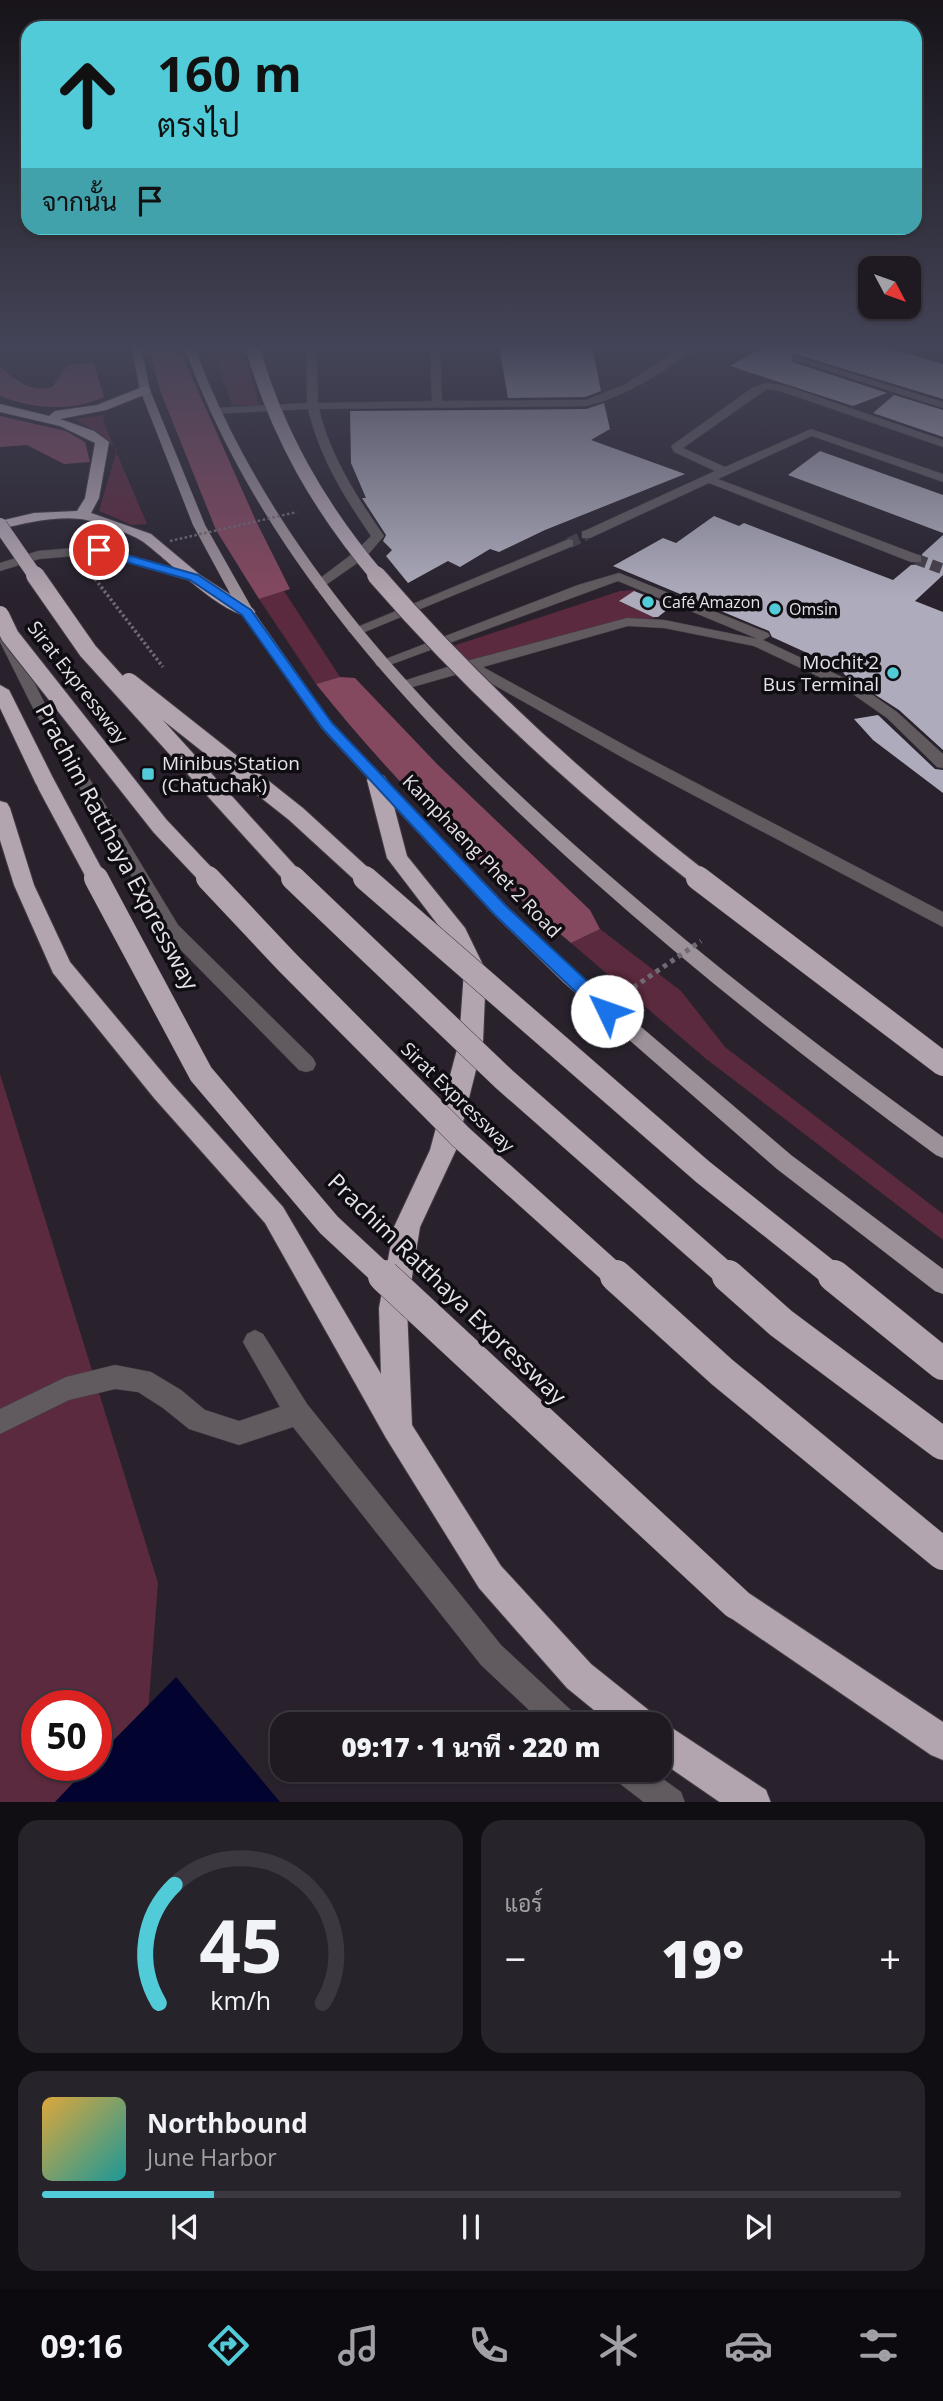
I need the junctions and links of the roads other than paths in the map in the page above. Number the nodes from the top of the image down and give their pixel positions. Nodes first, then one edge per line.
1 (86, 430) edge
2 (161, 430) edge
3 (225, 430) edge
4 (281, 430) edge
5 (321, 430) edge
6 (699, 430) edge
7 (903, 430) edge
8 (943, 444) edge
9 (726, 472) junction
10 (943, 478) edge
11 (711, 480) junction
12 (82, 515) junction
13 (0, 525) edge
14 (586, 536) tunnel mouth
15 (569, 543) tunnel mouth
16 (916, 559) tunnel mouth
17 (0, 567) edge
18 (194, 578) junction
19 (320, 585) junction
20 (247, 612) junction
21 (0, 615) edge
22 (0, 628) edge
23 (355, 631) junction
24 (88, 651) junction
25 (382, 663) junction
26 (468, 665) junction
27 (833, 667) dead end
28 (402, 686) junction
29 (0, 690) edge
30 (943, 763) edge
31 (377, 780) junction
32 (0, 808) edge
33 (943, 920) edge
34 (306, 1064) dead end
35 (943, 1064) edge
36 (943, 1149) edge
37 (943, 1283) edge
38 (256, 1342) dead end
39 (943, 1364) edge
40 (298, 1413) junction
41 (0, 1422) edge
42 (397, 1429) junction
43 (943, 1444) edge
44 (943, 1554) edge
45 (552, 1712) edge
46 (624, 1712) edge
47 (943, 1743) edge
48 (672, 1749) edge
49 (642, 1782) edge
50 (670, 1802) edge
51 (753, 1802) edge

1 - 12 highway
2 - 20 main road, Kamphaeng Phet 2 Road
3 - 19 main road
4 - 35 highway, bridge
5 - 19 street
6 - 9 street
7 - 8 street
9 - 10 street
9 - 11 street
11 - 14 street
11 - 16 street
12 - 13 highway
12 - 18 highway
13 - 24 highway, Sirat Expressway, bridge
15 - 23 street
17 - 18 street
18 - 20 highway
19 - 23 main road
20 - 31 main road, Kamphaeng Phet 2 Road
21 - 44 highway, Sirat Expressway, bridge
22 - 34 street
23 - 25 main road
24 - 39 highway, bridge
24 - 43 highway, Sirat Expressway, bridge
25 - 27 street
25 - 28 main road
26 - 28 street
26 - 30 street
26 - 33 street
28 - 36 main road
29 - 47 highway, Prachim Ratthaya Expressway, bridge
31 - 37 main road, Kamphaeng Phet 2 Road
31 - 42 highway
32 - 42 highway
38 - 40 street
40 - 41 street
40 - 45 street
42 - 46 highway
48 - 51 highway
49 - 50 street

